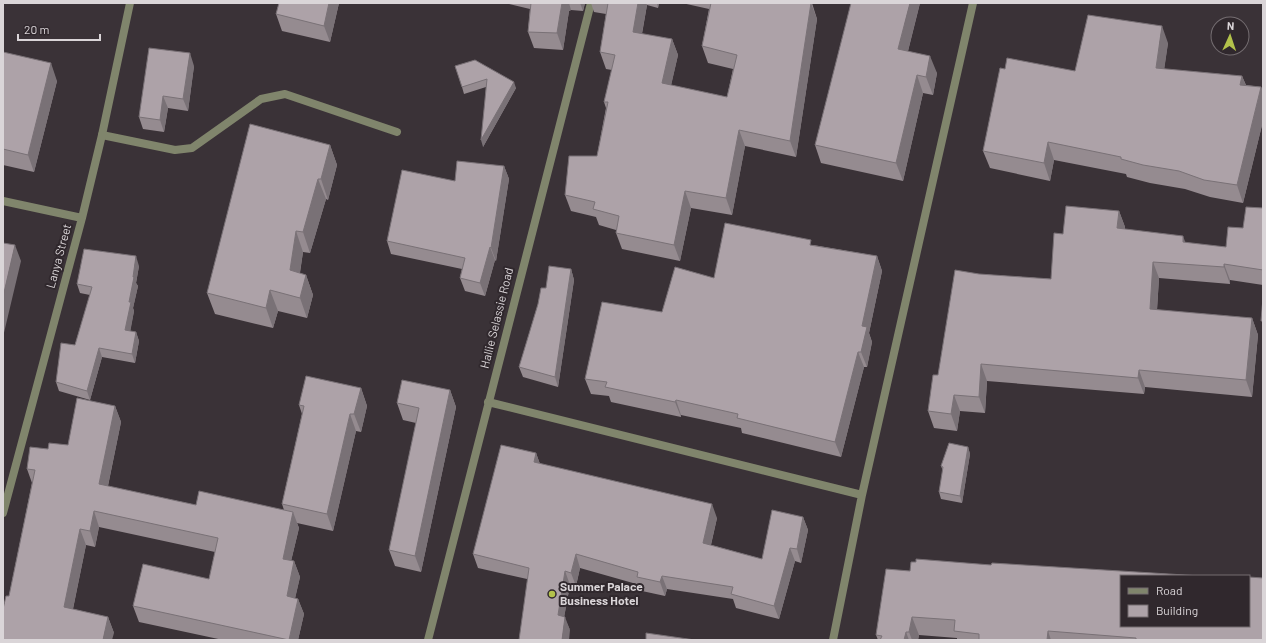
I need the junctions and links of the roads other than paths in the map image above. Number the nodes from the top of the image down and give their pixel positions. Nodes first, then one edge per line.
1 (130, 3) edge
2 (591, 3) edge
3 (973, 3) edge
4 (397, 132) dead end
5 (102, 135) junction
6 (3, 201) edge
7 (82, 218) junction
8 (488, 402) junction
9 (862, 495) junction
10 (3, 514) edge
11 (428, 640) edge
12 (833, 640) edge

1 - 5 street, Lanya Street
2 - 8 street, Hallie Selassie Road
3 - 9 street
4 - 5 street
5 - 7 street, Lanya Street
6 - 7 street
7 - 10 street, Lanya Street
8 - 9 street
8 - 11 street, Hallie Selassie Road
9 - 12 street

